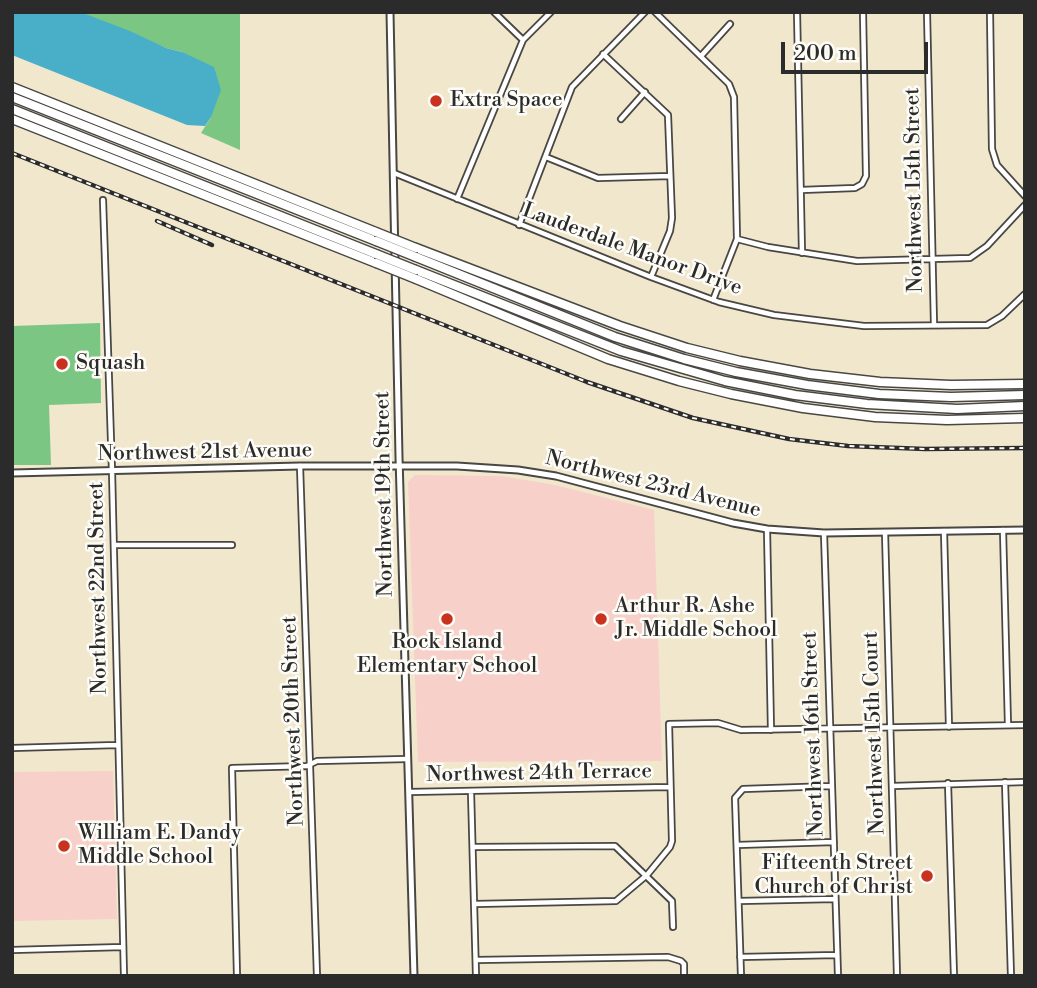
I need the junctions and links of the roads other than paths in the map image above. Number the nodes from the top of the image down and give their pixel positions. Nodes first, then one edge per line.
1 (390, 12) edge
2 (494, 12) edge
3 (551, 12) edge
4 (645, 12) edge
5 (655, 12) edge
6 (797, 12) edge
7 (863, 12) edge
8 (927, 12) edge
9 (990, 12) edge
10 (730, 24) dead end
11 (523, 40) junction
12 (603, 54) junction
13 (701, 56) junction
14 (12, 87) edge
15 (645, 92) junction
16 (12, 97) edge
17 (12, 109) edge
18 (12, 119) edge
19 (621, 119) dead end
20 (546, 157) junction
21 (394, 173) junction
22 (670, 176) junction
23 (801, 190) junction
24 (1025, 196) edge
25 (457, 199) junction
26 (103, 200) dead end
27 (1025, 205) edge
28 (519, 225) junction
29 (376, 236) junction
30 (737, 239) junction
31 (416, 252) junction
32 (802, 253) junction
33 (376, 259) junction
34 (932, 260) junction
35 (416, 275) junction
36 (651, 277) junction
37 (1025, 294) edge
38 (713, 300) junction
39 (934, 326) junction
40 (844, 379) junction
41 (1025, 384) edge
42 (1025, 395) edge
43 (933, 397) junction
44 (749, 398) junction
45 (832, 400) junction
46 (1025, 406) edge
47 (1025, 418) edge
48 (300, 466) junction
49 (400, 466) junction
50 (112, 471) junction
51 (12, 473) edge
52 (767, 529) junction
53 (1003, 530) junction
54 (1025, 530) edge
55 (944, 531) junction
56 (885, 532) junction
57 (824, 533) junction
58 (114, 545) junction
59 (232, 545) dead end
60 (1008, 725) junction
61 (1025, 725) edge
62 (949, 727) junction
63 (891, 729) junction
64 (771, 730) junction
65 (830, 730) junction
66 (117, 745) junction
67 (12, 748) edge
68 (407, 759) junction
69 (312, 763) junction
70 (1005, 782) junction
71 (1025, 782) edge
72 (948, 783) junction
73 (832, 786) junction
74 (893, 786) junction
75 (669, 787) junction
76 (409, 792) junction
77 (471, 792) junction
78 (834, 842) junction
79 (737, 845) junction
80 (473, 847) junction
81 (647, 875) junction
82 (835, 899) junction
83 (739, 901) junction
84 (475, 904) junction
85 (673, 926) dead end
86 (123, 947) junction
87 (12, 950) edge
88 (837, 954) junction
89 (740, 957) junction
90 (476, 960) junction
91 (124, 976) edge
92 (237, 976) edge
93 (317, 976) edge
94 (414, 976) edge
95 (476, 976) edge
96 (684, 976) edge
97 (741, 976) edge
98 (838, 976) edge
99 (897, 976) edge
100 (954, 976) edge
101 (1011, 976) edge

1 - 21 street, Northwest 19th Street
2 - 11 street
3 - 11 street
4 - 12 street
5 - 13 street
6 - 23 street
7 - 23 street
8 - 34 street, Northwest 15th Street
9 - 24 street
10 - 13 street
11 - 25 street
12 - 15 street
12 - 20 street
13 - 30 street
14 - 29 highway
15 - 19 street
15 - 22 street
16 - 29 highway
17 - 33 highway
18 - 33 highway
20 - 22 street
20 - 28 street
21 - 25 street, Lauderdale Manor Drive
21 - 49 street, Northwest 19th Street
22 - 36 street
23 - 32 street
25 - 28 street, Lauderdale Manor Drive
26 - 50 street, Northwest 22nd Street
27 - 34 street
28 - 36 street, Lauderdale Manor Drive
29 - 31 highway, bridge
30 - 32 street
30 - 38 street
31 - 40 highway
31 - 43 highway
32 - 34 street
33 - 35 highway, bridge
34 - 39 street, Northwest 15th Street
35 - 44 highway
35 - 45 highway
36 - 38 street, Lauderdale Manor Drive
37 - 39 street, Lauderdale Manor Drive
38 - 39 street, Lauderdale Manor Drive
40 - 41 highway
40 - 43 highway
42 - 43 highway
44 - 45 highway
44 - 47 highway
45 - 46 highway
48 - 49 street, Northwest 21st Avenue
48 - 50 street, Northwest 21st Avenue
48 - 69 street, Northwest 20th Street
49 - 52 street, Northwest 23rd Avenue
49 - 68 street, Northwest 19th Street
50 - 51 street, Northwest 21st Avenue
50 - 58 street, Northwest 22nd Street
52 - 57 street, Northwest 23rd Avenue
52 - 64 street
53 - 54 street, Northwest 23rd Avenue
53 - 55 street, Northwest 23rd Avenue
53 - 60 street
55 - 56 street, Northwest 23rd Avenue
55 - 62 street
56 - 57 street, Northwest 23rd Avenue
56 - 63 street, Northwest 15th Court
57 - 65 street, Northwest 16th Street
58 - 59 street
58 - 66 street, Northwest 22nd Street
60 - 61 street
60 - 62 street
62 - 63 street
63 - 65 street
63 - 74 street, Northwest 15th Court
64 - 65 street
64 - 75 street
65 - 73 street, Northwest 16th Street
66 - 67 street
66 - 86 street, Northwest 22nd Street
68 - 69 street
68 - 76 street, Northwest 19th Street
69 - 92 street
69 - 93 street, Northwest 20th Street
70 - 71 street
70 - 72 street
70 - 101 street
72 - 74 street
72 - 100 street
73 - 78 street, Northwest 16th Street
73 - 79 street
74 - 99 street, Northwest 15th Court
75 - 77 street, Northwest 24th Terrace
75 - 81 street
76 - 77 street, Northwest 24th Terrace
76 - 94 street, Northwest 19th Street
77 - 80 street
78 - 79 street
78 - 82 street, Northwest 16th Street
79 - 83 street
80 - 81 street
80 - 84 street
81 - 84 street
81 - 85 street
82 - 83 street
82 - 88 street, Northwest 16th Street
83 - 89 street
84 - 90 street
86 - 87 street
86 - 91 street, Northwest 22nd Street
88 - 89 street
88 - 98 street, Northwest 16th Street
89 - 97 street
90 - 95 street
90 - 96 street

